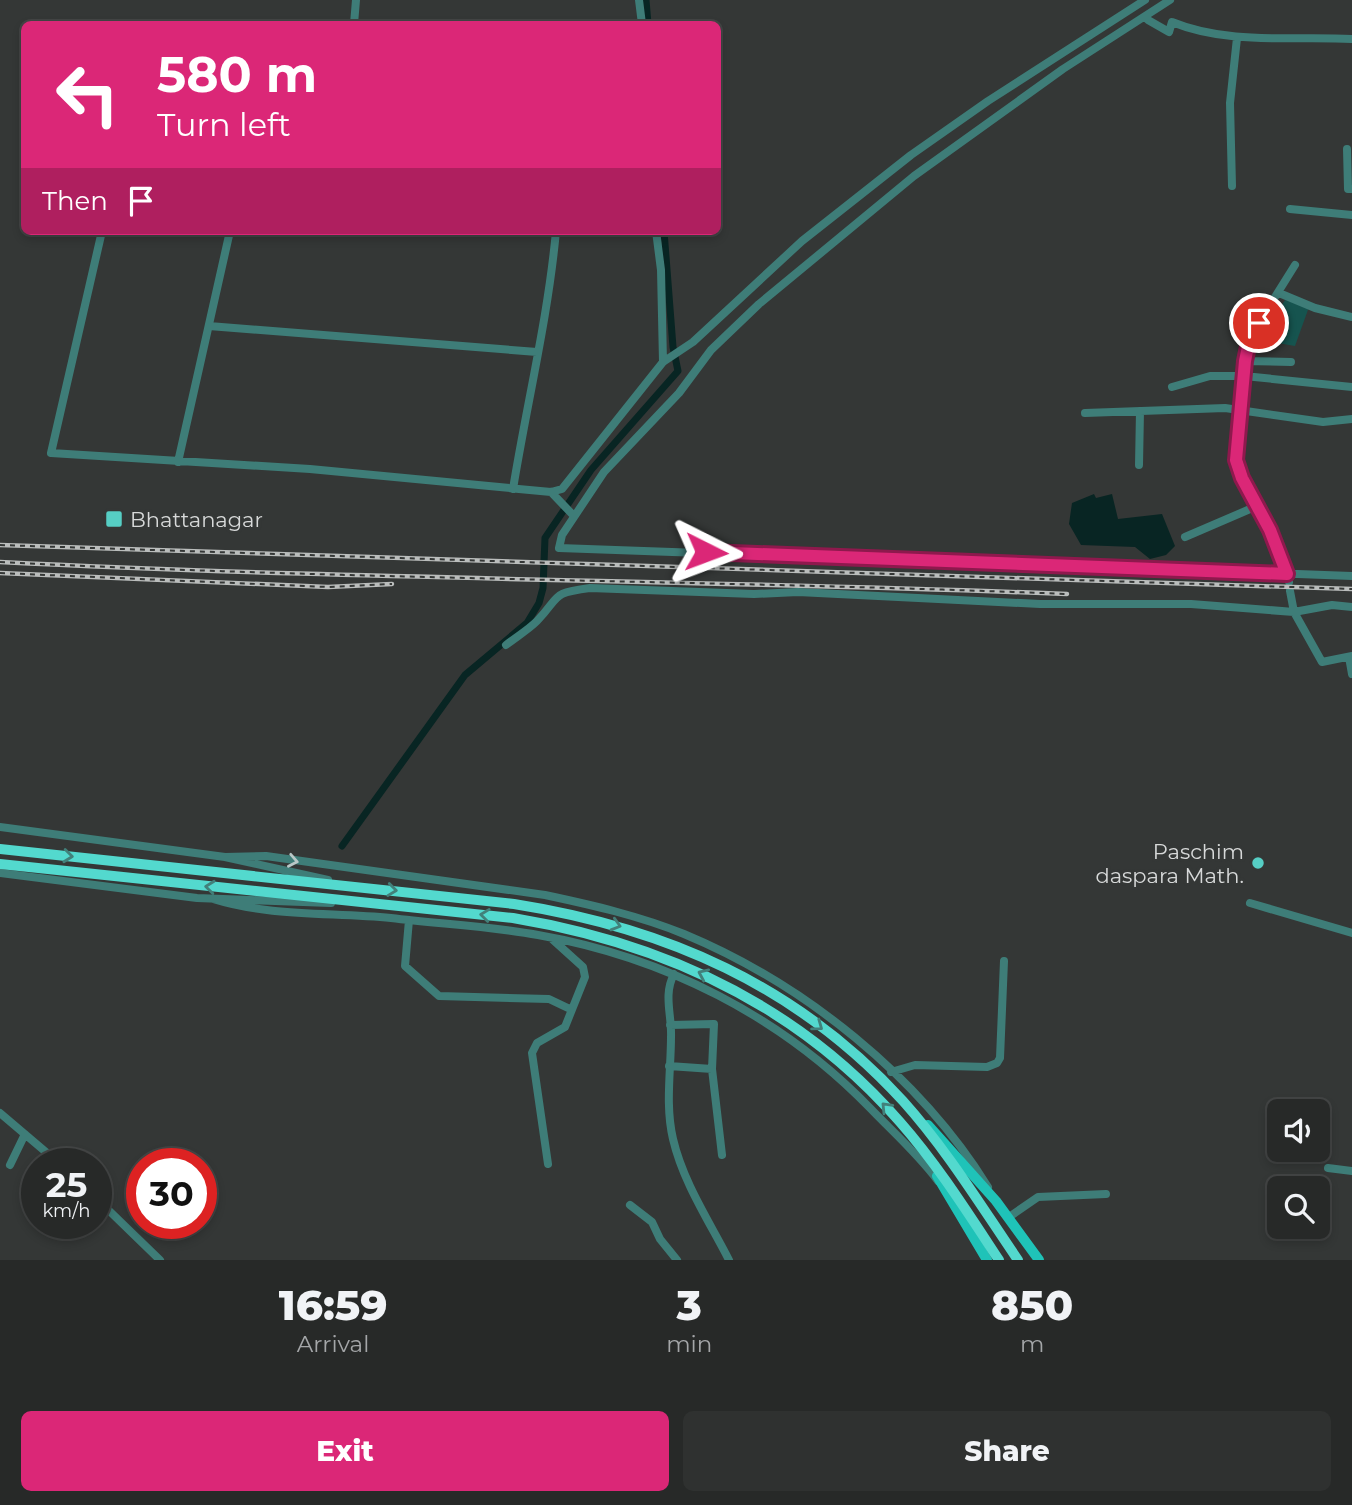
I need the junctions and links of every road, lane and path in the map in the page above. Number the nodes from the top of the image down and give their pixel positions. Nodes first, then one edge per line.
1 (356, 0) edge
2 (639, 0) edge
3 (1145, 0) edge
4 (1170, 0) edge
5 (1148, 20) dead end
6 (354, 21) edge
7 (642, 21) edge
8 (1237, 38) junction
9 (1352, 40) edge
10 (1348, 149) dead end
11 (1232, 186) dead end
12 (1352, 190) edge
13 (1290, 209) dead end
14 (1352, 215) edge
15 (101, 235) edge
16 (229, 235) edge
17 (556, 235) edge
18 (657, 235) edge
19 (1295, 265) dead end
20 (1279, 293) junction
21 (1352, 317) edge
22 (209, 326) junction
23 (537, 352) junction
24 (1245, 361) junction
25 (663, 362) junction
26 (1291, 362) dead end
27 (1244, 376) junction
28 (1171, 387) dead end
29 (1352, 387) edge
30 (1240, 410) junction
31 (1140, 411) junction
32 (1085, 413) dead end
33 (1352, 419) edge
34 (177, 462) junction
35 (1139, 465) dead end
36 (513, 489) junction
37 (551, 492) junction
38 (1257, 506) junction
39 (573, 515) junction
40 (1185, 537) dead end
41 (1352, 576) edge
42 (1289, 583) junction
43 (1352, 607) edge
44 (1294, 612) junction
45 (506, 645) dead end
46 (1350, 657) edge
47 (1352, 674) edge
48 (0, 827) edge
49 (0, 849) edge
50 (225, 858) junction
51 (0, 864) edge
52 (0, 873) edge
53 (350, 885) junction
54 (213, 899) junction
55 (1250, 903) dead end
56 (376, 904) junction
57 (409, 920) junction
58 (1352, 933) edge
59 (550, 937) junction
60 (1004, 961) dead end
61 (674, 974) junction
62 (570, 1009) junction
63 (670, 1025) junction
64 (669, 1066) junction
65 (712, 1069) junction
66 (891, 1072) junction
67 (904, 1103) junction
68 (0, 1114) edge
69 (25, 1134) junction
70 (920, 1147) junction
71 (41, 1148) edge
72 (722, 1156) dead end
73 (548, 1164) dead end
74 (10, 1165) dead end
75 (1328, 1168) dead end
76 (1352, 1171) edge
77 (1106, 1194) dead end
78 (952, 1201) junction
79 (996, 1201) junction
80 (630, 1205) dead end
81 (112, 1214) edge
82 (1009, 1217) junction
83 (160, 1260) edge
84 (677, 1260) edge
85 (729, 1260) edge
86 (987, 1260) edge
87 (999, 1260) edge
88 (1018, 1260) edge
89 (1039, 1260) edge

1 - 6 street
2 - 7 street
3 - 25 street
4 - 39 street
5 - 8 street
8 - 9 street
8 - 11 street
10 - 12 street
13 - 14 street
15 - 34 street
16 - 22 street
17 - 23 street
18 - 25 street
19 - 20 street
20 - 21 street
20 - 24 street
22 - 23 street
22 - 34 street
23 - 36 street
24 - 26 street
24 - 27 street
25 - 37 street
27 - 28 street
27 - 29 street
27 - 30 street
30 - 31 street
30 - 33 street
30 - 38 street
31 - 32 street
31 - 35 street
34 - 36 street
36 - 37 street
37 - 39 street
38 - 40 street
38 - 42 street
39 - 42 street
41 - 42 street
42 - 44 street
43 - 44 street
44 - 45 street
44 - 46 street
46 - 47 street
48 - 50 street
49 -> 53 highway
50 - 53 street
50 -> 66 street
56 -> 51 highway
52 - 54 street
53 -> 67 highway
54 - 56 street
54 - 57 street
55 - 58 street
70 -> 56 highway
57 - 59 street
57 - 62 street
59 - 61 street
59 - 62 street
60 - 66 street
61 - 63 street
61 - 78 street
62 - 73 street
63 - 64 street
63 - 65 street
64 - 65 street
64 - 85 street
65 - 72 street
66 - 79 street
67 - 79 main road
67 - 88 highway
68 - 69 street
69 - 71 street
69 - 74 street
70 - 78 main road
70 - 87 highway
75 - 76 street
77 - 82 street
78 - 86 main road
79 - 82 main road
80 - 84 street
81 - 83 street
82 - 89 main road

